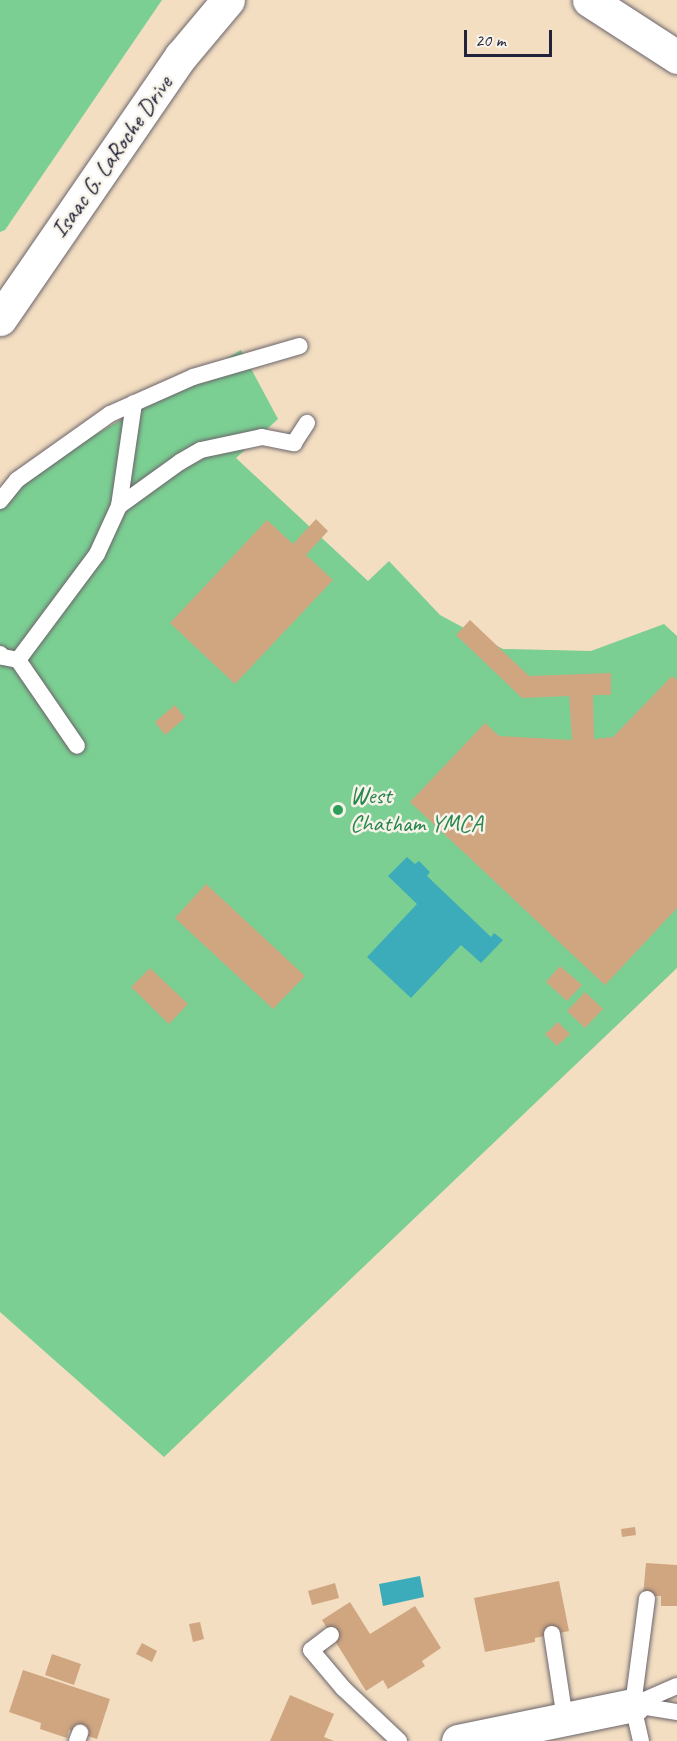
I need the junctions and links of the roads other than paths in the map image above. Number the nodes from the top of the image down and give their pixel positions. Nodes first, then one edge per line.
1 (228, 0) edge
2 (589, 0) edge
3 (677, 57) edge
4 (0, 319) edge
5 (300, 346) dead end
6 (134, 404) junction
7 (307, 423) dead end
8 (0, 501) edge
9 (119, 506) junction
10 (0, 654) edge
11 (18, 660) junction
12 (77, 746) dead end
13 (647, 1599) dead end
14 (552, 1634) dead end
15 (331, 1635) dead end
16 (677, 1686) edge
17 (633, 1705) junction
18 (677, 1712) edge
19 (565, 1719) junction
20 (533, 1733) edge
21 (399, 1741) edge
22 (458, 1741) edge
23 (640, 1741) edge

1 - 4 street, Isaac G. LaRoche Drive
2 - 3 street
5 - 6 lane
6 - 8 lane
6 - 9 lane
7 - 9 lane
9 - 11 lane
10 - 11 lane
11 - 12 lane
13 - 17 lane
14 - 19 lane
15 - 21 lane
16 - 17 lane
17 - 18 lane
17 - 19 street
17 - 23 lane
19 - 20 street
20 - 22 street

